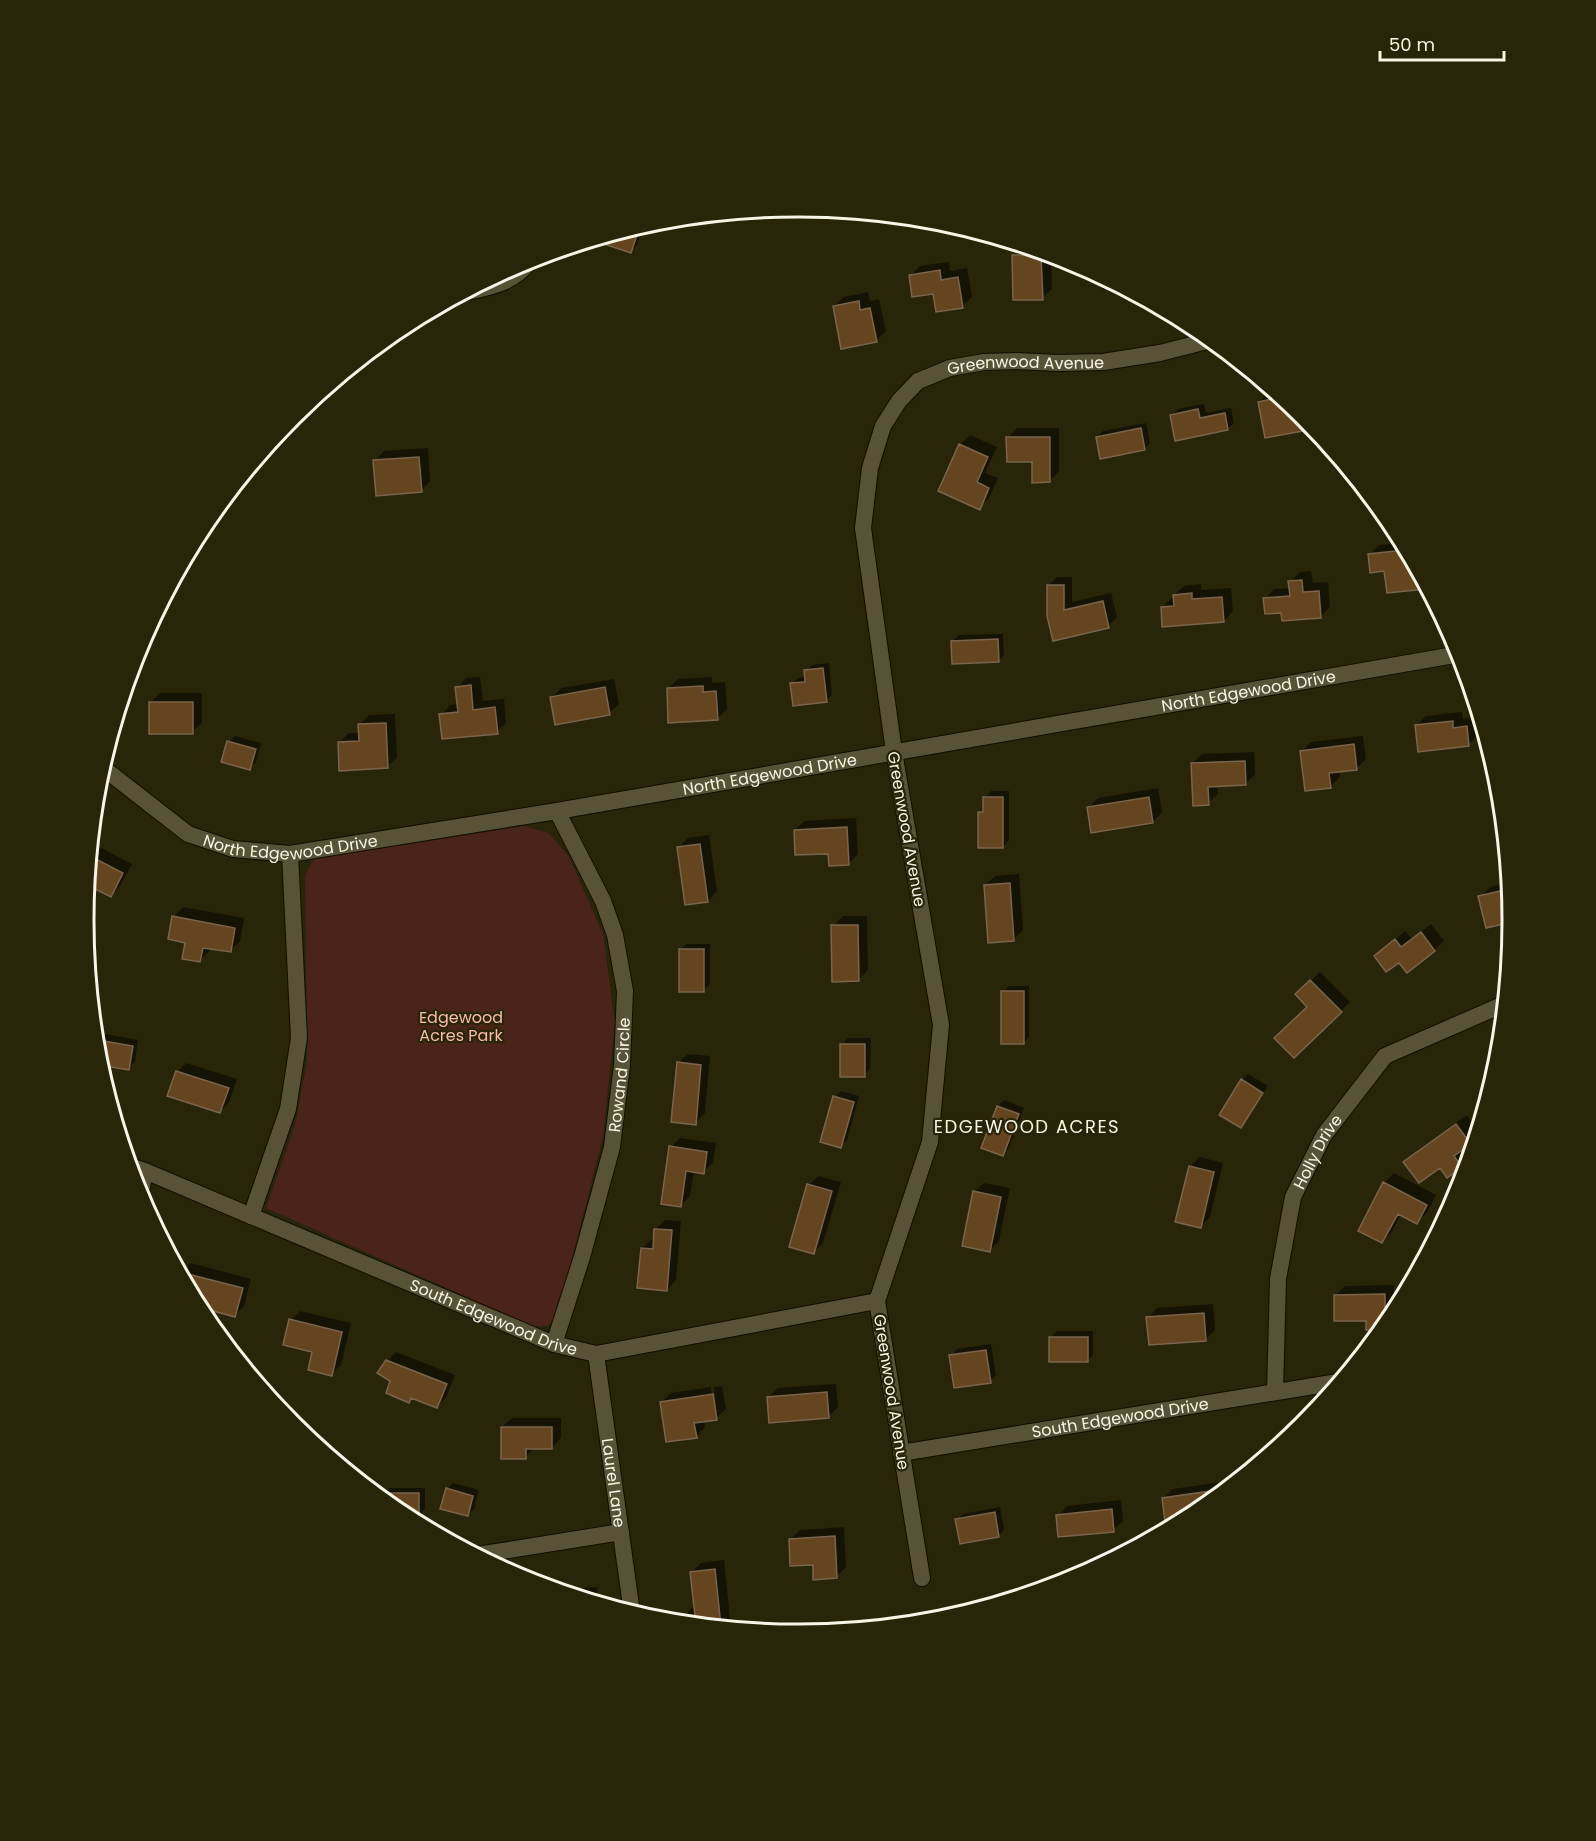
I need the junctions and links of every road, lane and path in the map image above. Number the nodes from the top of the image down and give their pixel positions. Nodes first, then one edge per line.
1 (1199, 343) edge
2 (1450, 656) edge
3 (894, 752) junction
4 (110, 773) edge
5 (557, 811) junction
6 (290, 854) junction
7 (1495, 1008) edge
8 (141, 1170) edge
9 (251, 1216) junction
10 (877, 1301) junction
11 (554, 1344) junction
12 (596, 1354) junction
13 (1327, 1384) edge
14 (1275, 1392) junction
15 (901, 1453) junction
16 (621, 1532) junction
17 (489, 1552) edge
18 (922, 1578) dead end
19 (631, 1603) edge

1 - 3 street, Greenwood Avenue
2 - 3 street, North Edgewood Drive
3 - 5 street, North Edgewood Drive
3 - 10 street, Greenwood Avenue
4 - 6 street, North Edgewood Drive
5 - 6 street, North Edgewood Drive
5 - 11 street, Rowand Circle
6 - 9 street
7 - 14 street, Holly Drive
8 - 9 street, South Edgewood Drive
9 - 11 street, South Edgewood Drive
10 - 12 street, South Edgewood Drive
10 - 15 street, Greenwood Avenue
11 - 12 street, South Edgewood Drive
12 - 16 street, Laurel Lane
13 - 14 street, South Edgewood Drive
14 - 15 street, South Edgewood Drive
15 - 18 street, Greenwood Avenue
16 - 17 street
16 - 19 street, Laurel Lane

